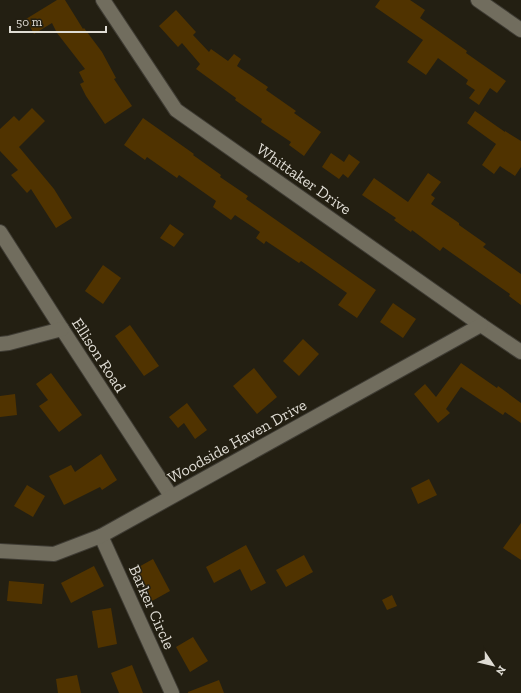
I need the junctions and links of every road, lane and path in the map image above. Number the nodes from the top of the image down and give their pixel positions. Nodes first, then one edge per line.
1 (103, 0) edge
2 (478, 0) edge
3 (521, 30) edge
4 (0, 232) edge
5 (481, 325) junction
6 (62, 329) junction
7 (0, 344) edge
8 (521, 352) edge
9 (171, 496) junction
10 (101, 536) junction
11 (0, 552) edge
12 (172, 693) edge

1 - 5 street, Whittaker Drive
2 - 3 street
4 - 6 street, Ellison Road
5 - 8 street, Whittaker Drive
5 - 9 street, Woodside Haven Drive
6 - 7 street
6 - 9 street, Ellison Road
9 - 10 street, Woodside Haven Drive
10 - 11 street, Woodside Haven Drive
10 - 12 street, Barker Circle

